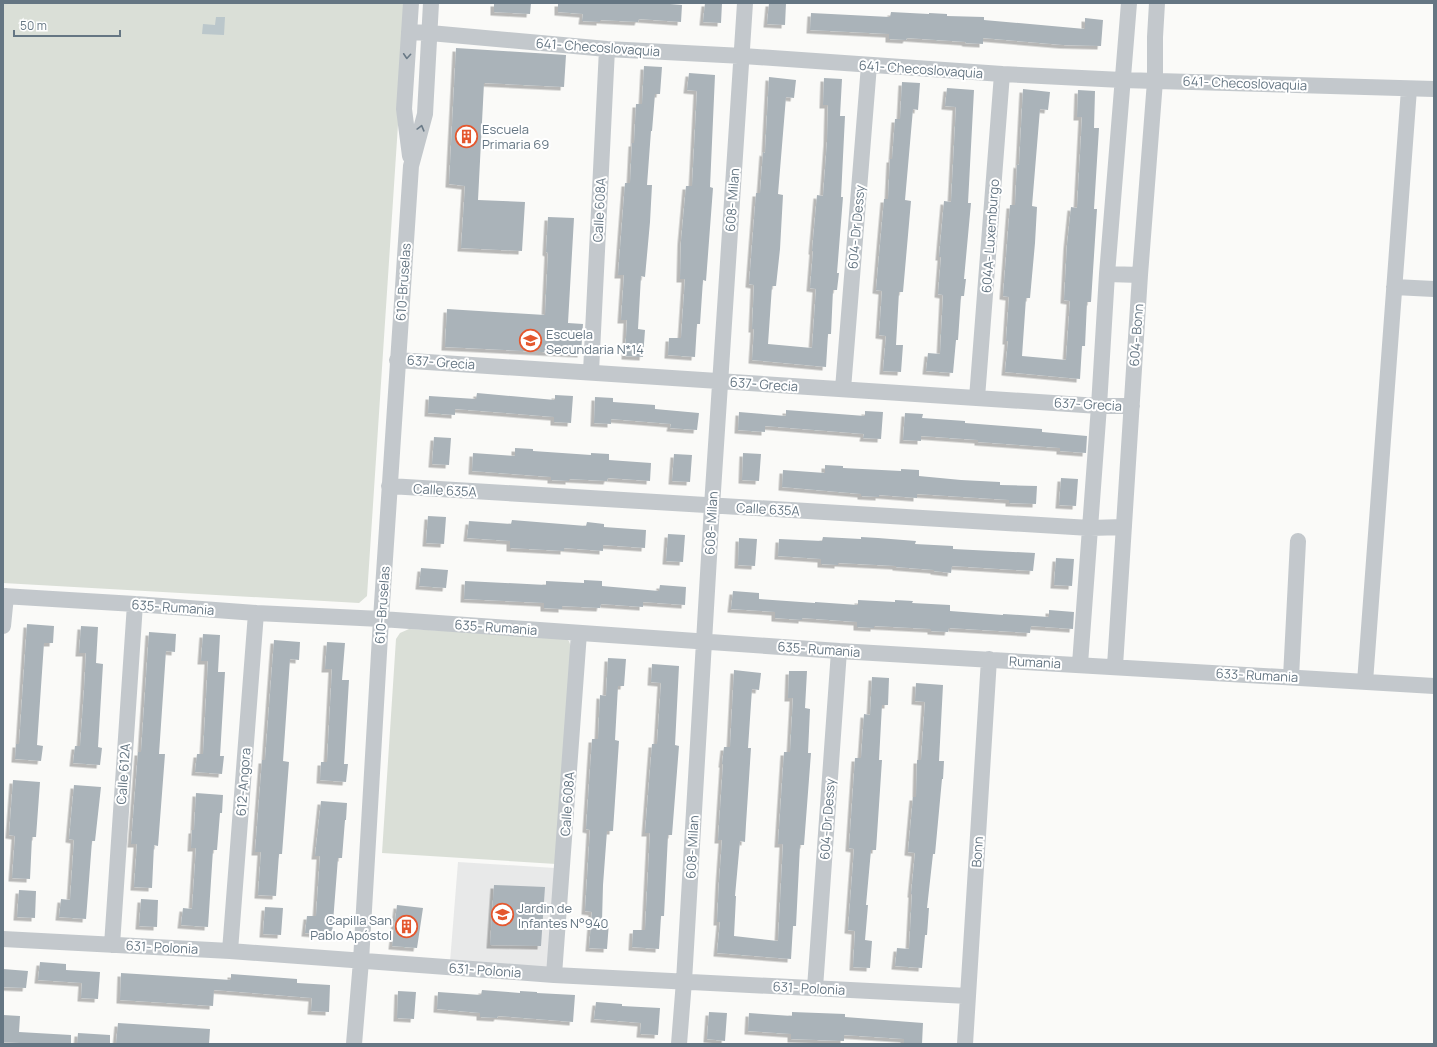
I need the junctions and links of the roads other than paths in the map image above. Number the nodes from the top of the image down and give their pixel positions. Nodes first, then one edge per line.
1 (411, 3) edge
2 (431, 3) edge
3 (745, 3) edge
4 (1128, 3) edge
5 (1157, 3) edge
6 (409, 32) junction
7 (430, 33) junction
8 (607, 49) junction
9 (742, 56) junction
10 (869, 65) junction
11 (1002, 74) junction
12 (1122, 80) junction
13 (1155, 81) junction
14 (1409, 89) junction
15 (1434, 89) edge
16 (411, 166) junction
17 (1107, 274) junction
18 (1140, 275) junction
19 (1394, 287) junction
20 (1434, 289) edge
21 (397, 360) junction
22 (591, 372) junction
23 (720, 381) junction
24 (843, 389) junction
25 (977, 398) junction
26 (1099, 406) junction
27 (1132, 406) junction
28 (389, 486) junction
29 (712, 506) junction
30 (1124, 527) junction
31 (1090, 528) junction
32 (1298, 541) dead end
33 (4, 596) edge
34 (134, 604) junction
35 (256, 613) junction
36 (380, 619) junction
37 (3, 626) edge
38 (579, 633) junction
39 (704, 642) junction
40 (839, 651) junction
41 (989, 659) junction
42 (1080, 664) junction
43 (1115, 666) junction
44 (1291, 677) junction
45 (1365, 682) junction
46 (1434, 686) edge
47 (3, 939) edge
48 (112, 945) junction
49 (230, 951) junction
50 (361, 961) junction
51 (554, 975) junction
52 (684, 981) junction
53 (816, 988) junction
54 (968, 996) junction
55 (354, 1044) edge
56 (679, 1044) edge
57 (965, 1044) edge

1 - 6 street, 610-Bruselas
2 - 7 street, 610-Bruselas
3 - 9 street, 608- Milan
4 - 12 street
5 - 13 street, 604- Bonn
6 - 7 street, 641- Checoslovaquia
6 -> 16 street, 610-Bruselas
7 - 8 street, 641- Checoslovaquia
16 -> 7 street, 610-Bruselas
8 - 9 street, 641- Checoslovaquia
8 - 22 street, Calle 608A
9 - 10 street, 641- Checoslovaquia
9 - 23 street, 608- Milan
10 - 11 street, 641- Checoslovaquia
10 - 24 street, 604- Dr Dessy
11 - 12 street, 641- Checoslovaquia
11 - 25 street, 604A- Luxemburgo
12 - 13 street, 641- Checoslovaquia
12 - 17 street
13 - 14 street, 641- Checoslovaquia
13 - 18 street, 604- Bonn
14 - 15 street, 641- Checoslovaquia
14 - 19 street
16 - 21 street, 610-Bruselas
17 - 18 street
17 - 26 street
18 - 27 street, 604- Bonn
19 - 20 street
19 - 45 street
21 - 22 street, 637- Grecia
21 - 28 street, 610-Bruselas
22 - 23 street, 637- Grecia
23 - 24 street, 637- Grecia
23 - 29 street, 608- Milan
24 - 25 street, 637- Grecia
25 - 26 street, 637- Grecia
26 - 27 street, 637- Grecia
26 - 31 street
27 - 30 street, 604- Bonn
28 - 29 street, Calle 635A
28 - 36 street, 610-Bruselas
29 - 31 street, Calle 635A
29 - 39 street, 608- Milan
30 - 31 street, Calle 635A
30 - 43 street, 604- Bonn
31 - 42 street
32 - 44 street
33 - 34 street, 635- Rumania
33 - 37 street
34 - 35 street, 635- Rumania
34 - 48 street, Calle 612A
35 - 36 street, 635- Rumania
35 - 49 street, 612-Angora
36 - 38 street, 635- Rumania
36 - 50 street, 610-Bruselas
38 - 39 street, 635- Rumania
38 - 51 street, Calle 608A
39 - 40 street, 635- Rumania
39 - 52 street, 608- Milan
40 - 41 street, 635- Rumania
40 - 53 street, 604-Dr Dessy
41 - 42 street, Rumania
41 - 54 street, Bonn
42 - 43 street, 633- Rumania
43 - 44 street, 633- Rumania
44 - 45 street, 633- Rumania
45 - 46 street, 633- Rumania
47 - 48 street, 631- Polonia
48 - 49 street, 631- Polonia
49 - 50 street, 631- Polonia
50 - 51 street, 631- Polonia
50 - 55 street, 610-Bruselas
51 - 52 street, 631- Polonia
52 - 53 street, 631- Polonia
52 - 56 street, 608- Milan
53 - 54 street, 631- Polonia
54 - 57 street, Bonn

